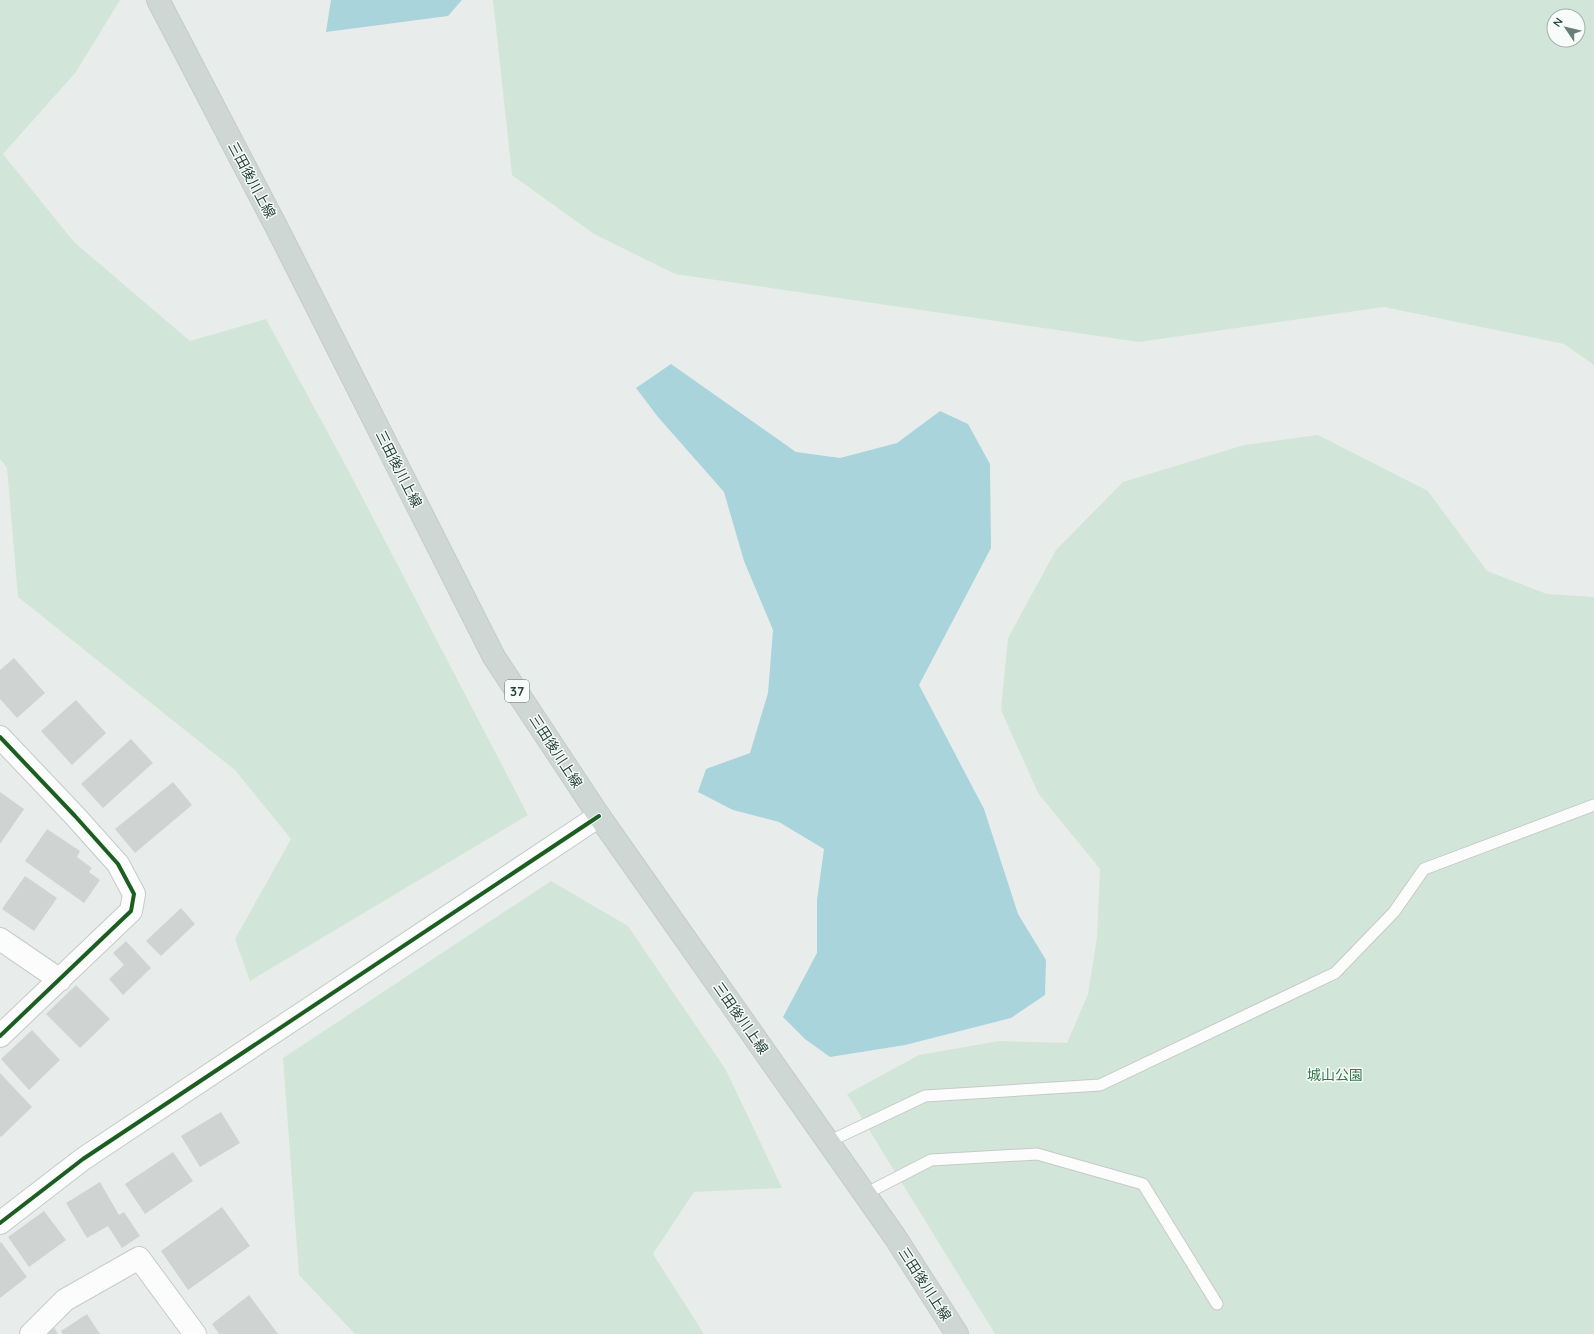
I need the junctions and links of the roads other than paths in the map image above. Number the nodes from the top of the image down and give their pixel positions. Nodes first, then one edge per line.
1 (158, 0) edge
2 (0, 737) edge
3 (1594, 805) edge
4 (599, 816) junction
5 (0, 939) edge
6 (60, 980) junction
7 (0, 1036) edge
8 (828, 1142) junction
9 (865, 1194) junction
10 (0, 1223) edge
11 (1217, 1304) dead end
12 (193, 1333) edge
13 (31, 1334) edge
14 (957, 1334) edge

1 - 4 main road, 三田後川上線 / 37
2 - 6 street
3 - 8 lane
4 - 8 main road, 三田後川上線 / 37
4 - 10 street
5 - 6 street
6 - 7 street
8 - 9 main road, 三田後川上線 / 37
9 - 11 lane
9 - 14 main road, 三田後川上線 / 37
12 - 13 street

